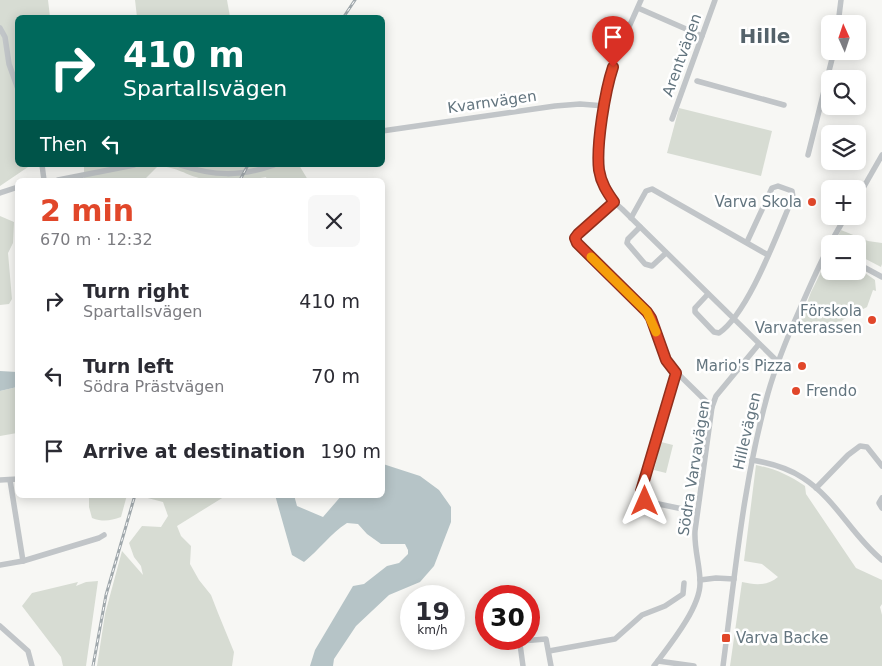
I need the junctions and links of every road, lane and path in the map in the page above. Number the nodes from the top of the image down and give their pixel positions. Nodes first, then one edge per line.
1 (641, 0) edge
2 (716, 0) edge
3 (841, 0) edge
4 (638, 8) junction
5 (839, 15) edge
6 (0, 28) edge
7 (702, 36) junction
8 (832, 60) edge
9 (15, 81) edge
10 (697, 81) dead end
11 (784, 105) dead end
12 (605, 106) junction
13 (672, 119) dead end
14 (385, 131) edge
15 (808, 154) dead end
16 (882, 154) edge
17 (124, 167) edge
18 (187, 167) edge
19 (267, 167) edge
20 (68, 178) edge
21 (866, 183) edge
22 (15, 188) edge
23 (0, 193) edge
24 (614, 202) junction
25 (630, 218) junction
26 (640, 227) junction
27 (747, 242) junction
28 (666, 253) junction
29 (768, 255) junction
30 (821, 266) edge
31 (866, 268) edge
32 (882, 277) edge
33 (708, 294) junction
34 (734, 319) junction
35 (759, 344) junction
36 (778, 362) junction
37 (676, 373) junction
38 (712, 407) junction
39 (752, 460) junction
40 (882, 466) edge
41 (15, 479) edge
42 (0, 480) edge
43 (10, 480) junction
44 (816, 488) junction
45 (882, 498) edge
46 (882, 508) edge
47 (697, 512) junction
48 (104, 535) dead end
49 (882, 560) edge
50 (23, 561) junction
51 (0, 565) edge
52 (734, 579) junction
53 (700, 580) junction
54 (684, 583) dead end
55 (0, 626) edge
56 (549, 651) junction
57 (656, 664) edge
58 (32, 666) edge
59 (523, 666) edge
60 (551, 666) edge
61 (694, 666) edge
62 (723, 666) edge

1 - 4 street
2 - 7 street, Arentvägen
3 - 5 street
4 - 7 street
4 - 12 street
6 - 9 street
7 - 13 street, Arentvägen
8 - 15 street
10 - 11 street
12 - 14 street, Kvarnvägen
12 - 24 street
16 - 21 street
17 - 20 street
18 - 19 street
22 - 23 street
24 - 25 street
24 - 37 street
25 - 26 street
25 - 27 street
26 - 28 street
26 - 28 street
27 - 29 street
27 - 29 street
28 - 33 street
29 - 34 street
30 - 36 street, Hillevägen
31 - 32 street
33 - 34 street
33 - 34 street
34 - 35 street
35 - 36 street
35 - 38 street, Södra Varvavägen
36 - 39 street, Hillevägen
37 - 38 street
37 - 47 street
38 - 47 street, Södra Varvavägen
39 - 44 street
39 - 52 street, Hillevägen
40 - 44 street
41 - 43 street
42 - 43 street
43 - 50 street
44 - 49 street
45 - 46 street
47 - 53 street, Södra Varvavägen
48 - 50 street
50 - 51 street
52 - 53 street
52 - 62 street, Hillevägen
53 - 57 street, Södra Varvavägen
54 - 56 street
55 - 58 street
56 - 59 street
56 - 60 street
57 - 61 street

